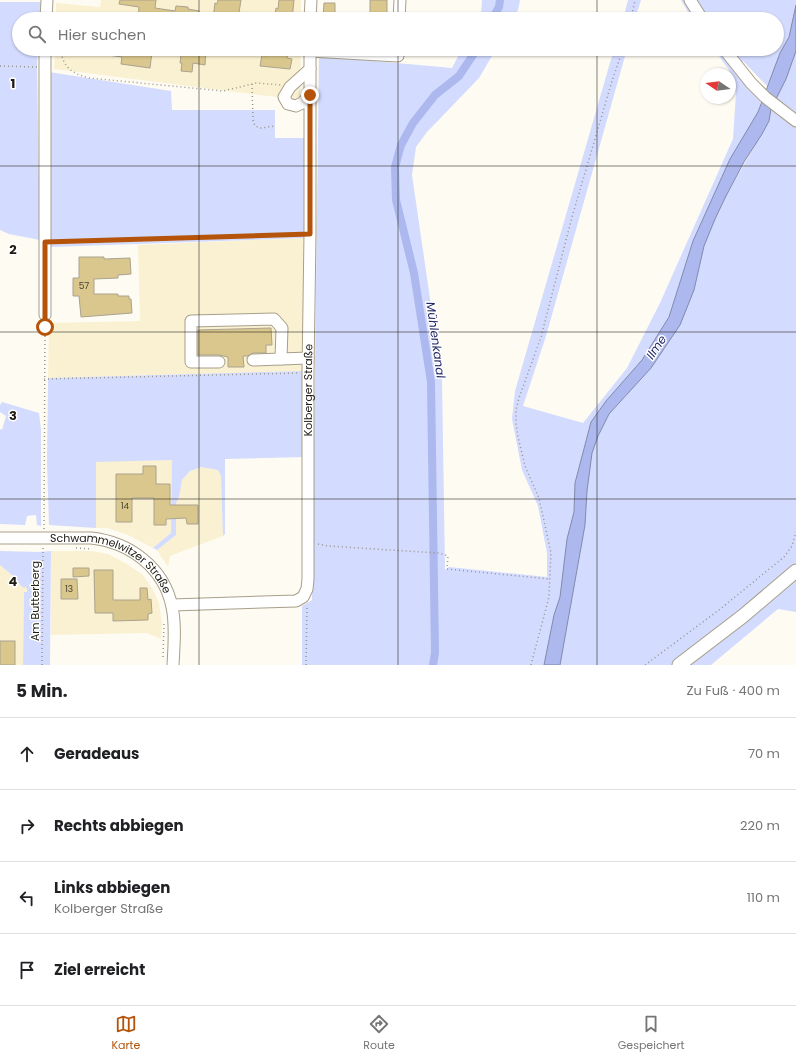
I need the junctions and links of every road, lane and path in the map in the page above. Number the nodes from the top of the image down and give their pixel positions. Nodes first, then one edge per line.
1 (46, 0) edge
2 (310, 0) edge
3 (400, 0) edge
4 (636, 0) edge
5 (690, 0) edge
6 (46, 12) edge
7 (310, 12) edge
8 (399, 12) edge
9 (633, 12) edge
10 (698, 12) edge
11 (45, 56) edge
12 (62, 56) edge
13 (310, 56) edge
14 (621, 56) edge
15 (730, 56) edge
16 (0, 66) edge
17 (44, 67) junction
18 (310, 69) junction
19 (252, 84) junction
20 (290, 87) junction
21 (310, 95) junction
22 (795, 120) edge
23 (275, 126) dead end
24 (310, 234) junction
25 (45, 242) junction
26 (45, 315) joint
27 (308, 358) junction
28 (281, 359) junction
29 (253, 360) dead end
30 (219, 362) dead end
31 (308, 372) junction
32 (44, 379) junction
33 (796, 532) edge
34 (43, 533) junction
35 (0, 538) edge
36 (308, 541) junction
37 (74, 548) dead end
38 (96, 549) dead end
39 (796, 571) edge
40 (550, 579) junction
41 (304, 597) junction
42 (172, 605) junction
43 (164, 618) dead end
44 (163, 657) dead end
45 (42, 665) edge
46 (173, 665) edge
47 (306, 665) edge
48 (531, 665) edge
49 (645, 665) edge
50 (680, 665) edge

1 - 6 street
2 - 7 street
3 - 8 street
4 - 9 path
5 - 10 street
11 - 17 street
12 - 19 path
13 - 18 street, Kolberger Straße
14 - 40 path
15 - 22 street
16 - 17 path
17 - 25 street
18 - 20 street
18 - 21 street, Kolberger Straße
19 - 20 path
19 - 23 path
20 - 21 street
21 - 24 street, Kolberger Straße
24 - 25 path
24 - 27 street, Kolberger Straße
25 - 26 street
26 - 32 path, Am Butterberg
27 - 28 street
27 - 31 street, Kolberger Straße
28 - 29 street
28 - 30 street
31 - 32 path
31 - 36 street, Kolberger Straße
32 - 34 path, Am Butterberg
33 - 49 path
34 - 35 street, Schwammelwitzer Straße
34 - 42 street, Schwammelwitzer Straße
34 - 45 path, Am Butterberg
36 - 40 path
36 - 41 street, Kolberger Straße
37 - 38 path
39 - 50 main road
40 - 48 path
41 - 42 street
41 - 47 path
42 - 46 street, Schwammelwitzer Straße
43 - 44 path

